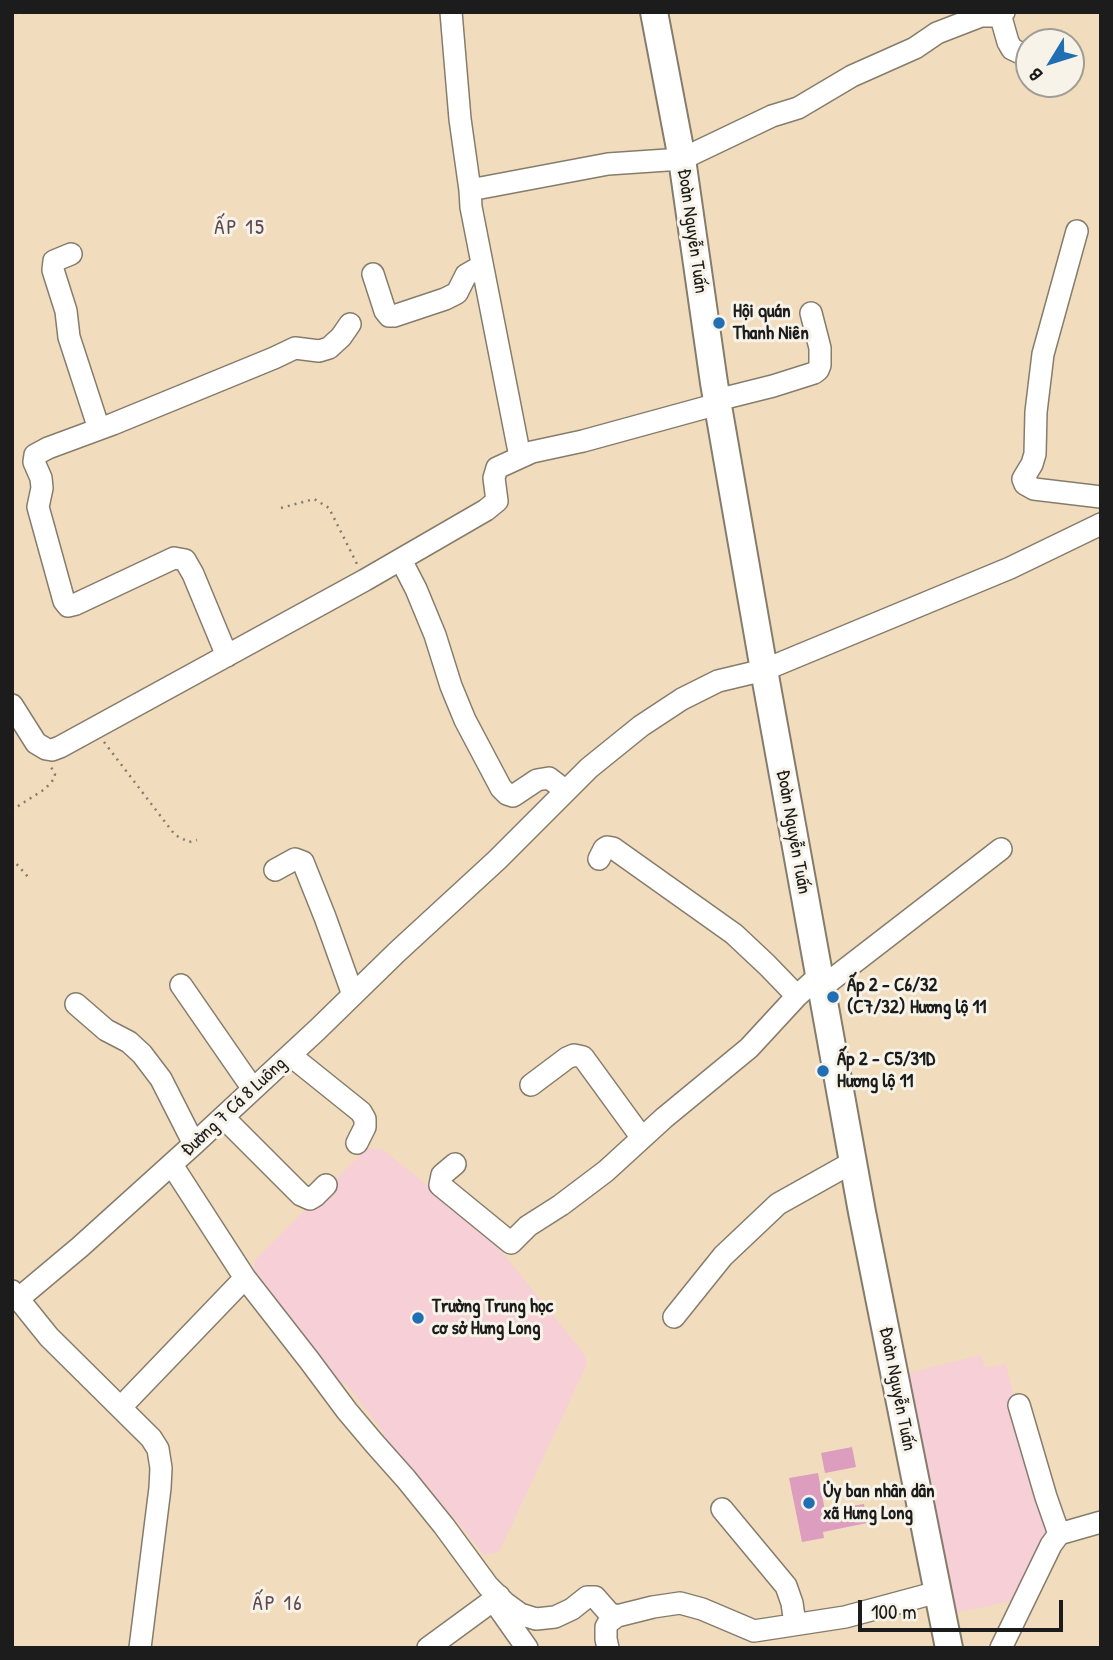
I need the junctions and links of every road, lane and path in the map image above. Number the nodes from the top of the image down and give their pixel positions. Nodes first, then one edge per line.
1 (451, 12) edge
2 (654, 12) edge
3 (1002, 13) edge
4 (1015, 50) edge
5 (682, 159) junction
6 (470, 190) junction
7 (1077, 231) dead end
8 (71, 254) dead end
9 (482, 266) junction
10 (373, 274) dead end
11 (811, 313) dead end
12 (350, 324) dead end
13 (717, 402) junction
14 (99, 429) junction
15 (520, 457) junction
16 (1101, 497) edge
17 (281, 508) dead end
18 (1101, 524) edge
19 (401, 560) junction
20 (365, 580) junction
21 (227, 656) junction
22 (764, 670) junction
23 (12, 705) edge
24 (93, 729) junction
25 (43, 748) junction
26 (566, 791) junction
27 (12, 810) edge
28 (197, 840) dead end
29 (1001, 849) dead end
30 (12, 859) edge
31 (598, 859) dead end
32 (275, 870) dead end
33 (30, 879) dead end
34 (181, 985) dead end
35 (812, 987) junction
36 (353, 995) junction
37 (76, 1004) dead end
38 (290, 1055) junction
39 (531, 1085) dead end
40 (253, 1089) junction
41 (223, 1117) junction
42 (642, 1138) junction
43 (357, 1143) dead end
44 (194, 1144) junction
45 (853, 1163) junction
46 (455, 1164) dead end
47 (172, 1165) junction
48 (326, 1185) dead end
49 (245, 1278) junction
50 (15, 1295) edge
51 (674, 1317) dead end
52 (1019, 1405) dead end
53 (121, 1407) junction
54 (722, 1509) dead end
55 (1101, 1522) edge
56 (1059, 1534) junction
57 (938, 1592) junction
58 (496, 1598) junction
59 (617, 1616) junction
60 (795, 1624) junction
61 (140, 1648) edge
62 (428, 1648) edge
63 (527, 1648) edge
64 (600, 1648) edge
65 (608, 1648) edge
66 (949, 1648) edge
67 (1001, 1648) edge

1 - 6 street
2 - 5 main road, Đoàn Nguyễn Tuấn
3 - 4 street
3 - 5 street
5 - 6 street
5 - 13 main road, Đoàn Nguyễn Tuấn
6 - 9 street
7 - 16 street
8 - 14 street
9 - 10 street
9 - 15 street
11 - 13 street
12 - 14 street
13 - 15 street
13 - 22 main road, Đoàn Nguyễn Tuấn
14 - 21 street
15 - 19 street
17 - 20 path
18 - 22 street, Đường 7 Cá 8 Luông
19 - 20 street
19 - 26 street
20 - 21 street
21 - 24 street
22 - 26 street, Đường 7 Cá 8 Luông
22 - 35 main road, Đoàn Nguyễn Tuấn
23 - 25 street
24 - 25 street
24 - 28 path
25 - 27 path
26 - 36 street, Đường 7 Cá 8 Luông
29 - 35 street
30 - 33 path
31 - 35 street
32 - 36 street
34 - 40 street
35 - 42 street
35 - 45 main road, Đoàn Nguyễn Tuấn
36 - 38 street, Đường 7 Cá 8 Luông
37 - 44 street
38 - 40 street, Đường 7 Cá 8 Luông
38 - 43 street
39 - 42 street
40 - 41 street, Đường 7 Cá 8 Luông
41 - 44 street, Đường 7 Cá 8 Luông
41 - 48 street
42 - 46 street
44 - 47 street, Đường 7 Cá 8 Luông
45 - 51 street
45 - 57 main road, Đoàn Nguyễn Tuấn
47 - 49 street
47 - 50 street, Đường 7 Cá 8 Luông
49 - 53 street
49 - 58 street
50 - 53 street, Đường 7 Cá 8 Luông
52 - 56 street
53 - 61 street, Đường 7 Cá 8 Luông
54 - 60 street
55 - 56 street
56 - 67 street
57 - 60 street
57 - 66 main road, Đoàn Nguyễn Tuấn
58 - 59 street
58 - 62 street
58 - 63 street
59 - 60 street
59 - 65 street
64 - 65 street

